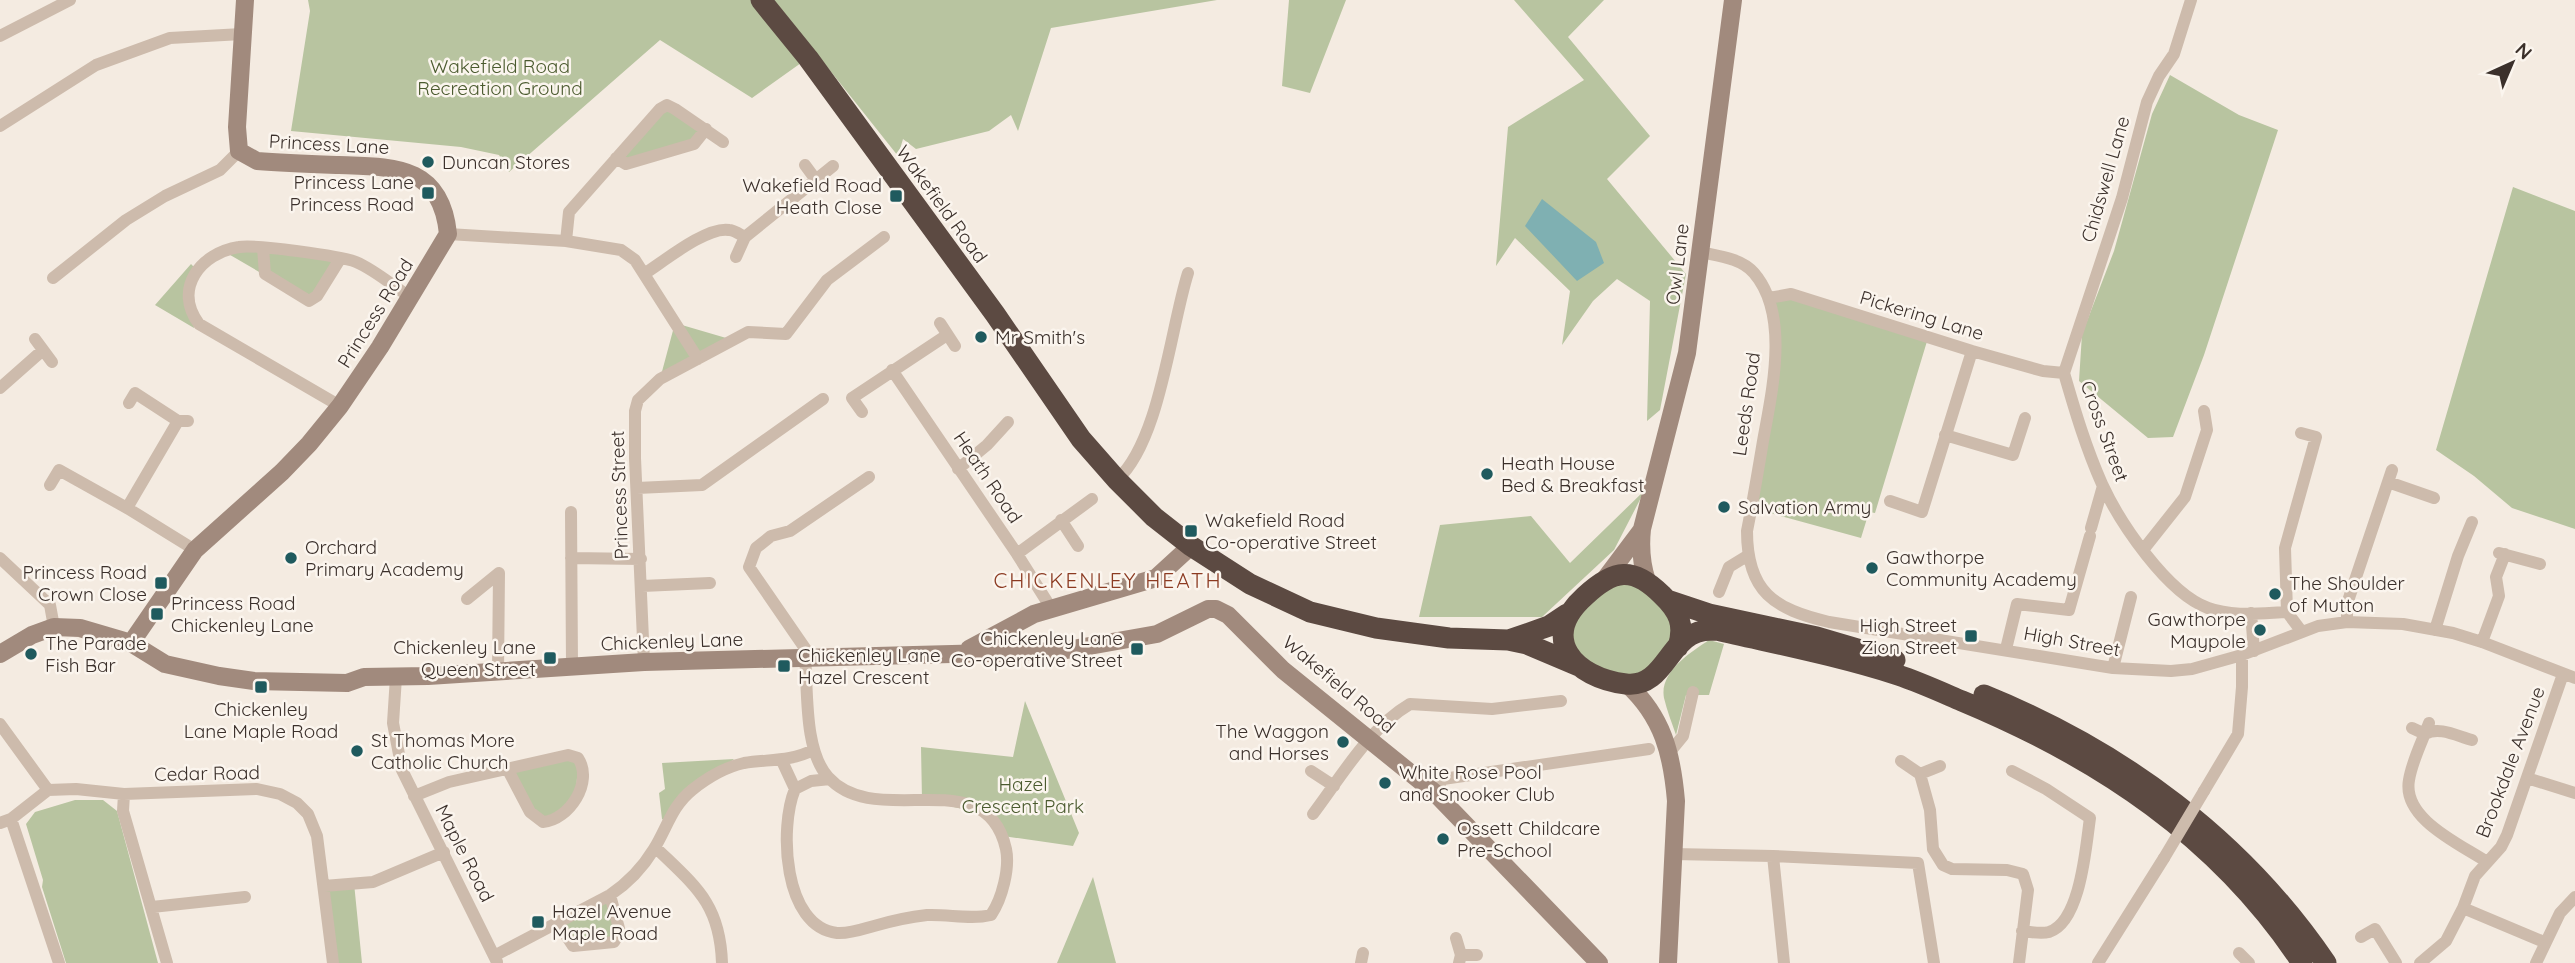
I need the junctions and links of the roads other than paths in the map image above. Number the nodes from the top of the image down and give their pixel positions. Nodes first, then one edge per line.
1 (70, 0) edge
2 (245, 0) edge
3 (761, 0) edge
4 (1733, 0) edge
5 (2191, 0) edge
6 (242, 34) junction
7 (0, 36) edge
8 (0, 126) edge
9 (706, 129) junction
10 (723, 142) dead end
11 (239, 151) junction
12 (616, 158) junction
13 (805, 165) dead end
14 (833, 166) dead end
15 (816, 180) junction
16 (448, 234) junction
17 (745, 237) junction
18 (884, 237) dead end
19 (566, 241) junction
20 (263, 248) junction
21 (1700, 252) junction
22 (736, 257) dead end
23 (340, 259) junction
24 (1188, 273) dead end
25 (644, 274) junction
26 (53, 278) dead end
27 (411, 297) junction
28 (1769, 298) junction
29 (35, 339) dead end
30 (955, 346) dead end
31 (43, 350) junction
32 (1972, 351) junction
33 (698, 359) junction
34 (51, 362) dead end
35 (892, 370) junction
36 (2064, 373) junction
37 (0, 388) edge
38 (823, 398) dead end
39 (129, 403) dead end
40 (340, 406) junction
41 (2204, 411) dead end
42 (862, 412) dead end
43 (2025, 418) dead end
44 (1008, 422) dead end
45 (2301, 433) dead end
46 (1945, 435) junction
47 (987, 445) junction
48 (998, 455) dead end
49 (958, 470) junction
50 (869, 477) dead end
51 (1117, 480) junction
52 (50, 485) dead end
53 (2103, 486) junction
54 (637, 488) junction
55 (2434, 498) dead end
56 (1092, 499) dead end
57 (1890, 501) dead end
58 (127, 508) junction
59 (571, 512) dead end
60 (1061, 520) junction
61 (2472, 522) dead end
62 (1642, 529) junction
63 (1078, 546) dead end
64 (1191, 546) junction
65 (2143, 550) junction
66 (195, 551) junction
67 (1017, 554) junction
68 (1747, 556) junction
69 (0, 558) edge
70 (571, 558) junction
71 (641, 559) junction
72 (2540, 564) dead end
73 (1605, 579) junction
74 (1647, 581) junction
75 (710, 583) dead end
76 (642, 586) junction
77 (1719, 592) dead end
78 (2131, 597) dead end
79 (467, 599) dead end
80 (1667, 600) junction
81 (1051, 608) junction
82 (1216, 609) joint
83 (2287, 612) junction
84 (2251, 613) junction
85 (1567, 614) junction
86 (2347, 622) junction
87 (54, 627) junction
88 (1007, 629) junction
89 (2435, 630) junction
90 (2302, 632) junction
91 (1508, 640) junction
92 (2482, 642) junction
93 (131, 643) junction
94 (1678, 647) junction
95 (2006, 649) junction
96 (1009, 651) junction
97 (960, 653) junction
98 (2248, 653) junction
99 (0, 654) edge
100 (808, 657) junction
101 (644, 662) junction
102 (572, 666) junction
103 (1579, 666) junction
104 (2113, 668) junction
105 (498, 671) junction
106 (1658, 672) junction
107 (2569, 676) edge
108 (396, 677) junction
109 (1627, 684) junction
110 (1693, 692) dead end
111 (1562, 701) dead end
112 (1655, 716) junction
113 (0, 724) edge
114 (2412, 728) dead end
115 (2427, 729) junction
116 (1370, 740) junction
117 (2472, 740) dead end
118 (1649, 749) dead end
119 (813, 750) junction
120 (1669, 753) junction
121 (782, 761) junction
122 (1901, 761) dead end
123 (1940, 766) dead end
124 (508, 770) junction
125 (1311, 771) dead end
126 (2012, 771) dead end
127 (1920, 774) junction
128 (2527, 778) junction
129 (830, 779) junction
130 (1334, 786) junction
131 (48, 789) junction
132 (795, 789) junction
133 (1434, 792) junction
134 (2575, 793) edge
135 (124, 794) junction
136 (414, 796) junction
137 (1313, 814) dead end
138 (6, 821) edge
139 (655, 847) junction
140 (444, 852) junction
141 (1673, 854) junction
142 (1773, 856) junction
143 (2487, 862) junction
144 (324, 886) junction
145 (610, 895) junction
146 (245, 897) dead end
147 (2575, 897) edge
148 (152, 906) junction
149 (2463, 908) junction
150 (558, 923) junction
151 (2022, 931) junction
152 (2361, 937) dead end
153 (1456, 938) dead end
154 (2544, 942) junction
155 (2239, 953) dead end
156 (1477, 955) dead end
157 (1669, 958) edge
158 (496, 959) edge
159 (1460, 959) edge
160 (59, 963) edge
161 (167, 963) edge
162 (332, 963) edge
163 (722, 963) edge
164 (1599, 963) edge
165 (1784, 963) edge
166 (1934, 963) edge
167 (2019, 963) edge
168 (2098, 963) edge
169 (2249, 963) edge
170 (2302, 963) edge
171 (2326, 963) edge
172 (2396, 963) edge
173 (2420, 963) edge
174 (2536, 963) edge

1 - 7 street
2 - 6 street, Princess Lane
3 - 51 highway, Wakefield Road
4 - 21 street, Owl Lane
5 - 36 street, Chidswell Lane
6 - 8 street
6 - 11 street, Princess Lane
9 - 10 street
9 - 12 street
9 - 12 street
11 - 16 street, Princess Lane
11 - 26 street
12 - 19 street
13 - 15 street
14 - 15 street
15 - 17 street
16 - 19 street
16 - 27 street, Princess Road
17 - 22 street
17 - 25 street
18 - 33 street
19 - 25 street
20 - 23 street
20 - 23 street
20 - 40 street
21 - 28 street, Leeds Road
21 - 62 street, Owl Lane
23 - 27 street
24 - 51 street
25 - 33 street
27 - 40 street, Princess Road
28 - 32 street, Pickering Lane
28 - 68 street, Leeds Road
29 - 31 street
30 - 35 street
31 - 34 street
31 - 37 street
32 - 36 street, Pickering Lane
32 - 46 street
33 - 54 street, Princess Street
35 - 42 street
35 - 49 street, Heath Road
36 - 53 street, Cross Street
38 - 54 street
39 - 58 street
40 - 66 street, Princess Road
41 - 65 street
43 - 46 street
44 - 47 street
45 - 83 street
46 - 57 street
47 - 48 street
47 - 49 street
49 - 67 street, Heath Road
50 - 100 street
51 - 64 highway, Wakefield Road
52 - 58 street
53 - 65 street, Cross Street
53 - 95 street
54 - 71 street, Princess Street
55 - 86 street
56 - 60 street
58 - 66 street
59 - 70 street
60 - 63 street
60 - 67 street
61 - 89 street
62 - 73 street, Owl Lane
62 - 74 street, Owl Lane
64 - 81 street
64 - 91 highway, Wakefield Road
65 - 84 street, Cross Street
66 - 93 street, Princess Road
67 - 81 street, Heath Road
68 - 77 street
68 - 95 street, High Street
69 - 87 street
70 - 71 street
70 - 102 street
71 - 76 street, Princess Street
72 - 92 street
73 - 74 highway
73 - 85 highway
74 - 80 highway
75 - 76 street
76 - 101 street, Princess Street
78 - 104 street
79 - 105 street
80 - 94 highway
80 - 171 highway
81 - 88 street
82 - 96 street, Chickenley Lane
82 - 116 street, Wakefield Road
83 - 84 street, Cross Street
83 - 90 street
84 - 98 street
85 - 91 highway
85 - 103 highway
86 - 89 street, High Street
86 - 90 street, High Street
87 - 93 street, Chickenley Lane
87 - 99 street
88 - 96 street
88 - 97 street
89 - 92 street, High Street
90 - 98 street, High Street
91 - 103 highway
92 - 107 street, High Street
93 - 108 street, Chickenley Lane
94 - 106 highway
94 - 170 highway
95 - 104 street, High Street
96 - 97 street, Chickenley Lane
97 - 100 street, Chickenley Lane
98 - 104 street, High Street
98 - 168 street, bridge
100 - 101 street, Chickenley Lane
100 - 119 street
101 - 102 street, Chickenley Lane
102 - 105 street, Chickenley Lane
103 - 109 highway
105 - 108 street, Chickenley Lane
106 - 109 highway
106 - 112 street
107 - 128 street, Brookdale Avenue
108 - 136 street, Maple Road
109 - 112 street
110 - 120 street
111 - 116 street
112 - 120 street
113 - 131 street
114 - 115 street
115 - 117 street
115 - 143 street
116 - 130 street
116 - 133 street, Wakefield Road
118 - 133 street
119 - 121 street
119 - 129 street
120 - 141 street
121 - 132 street
121 - 139 street
122 - 127 street
123 - 127 street
124 - 124 street
124 - 136 street
125 - 130 street
126 - 151 street
127 - 151 street
128 - 134 street
128 - 143 street, Brookdale Avenue
129 - 132 street
129 - 132 street
130 - 137 street
131 - 135 street, Cedar Road
131 - 138 street
133 - 164 street, Wakefield Road
135 - 144 street, Cedar Road
135 - 148 street
136 - 140 street, Maple Road
138 - 160 street
139 - 145 street
139 - 163 street
140 - 144 street
140 - 158 street, Maple Road
141 - 142 street
141 - 157 street
142 - 165 street
142 - 166 street
143 - 149 street, Brookdale Avenue
144 - 162 street, Cedar Road
145 - 150 street
145 - 150 street
146 - 148 street
147 - 154 street
148 - 161 street
149 - 154 street
149 - 173 street, Brookdale Avenue
150 - 158 street
151 - 167 street
152 - 172 street
153 - 159 street
154 - 174 street
155 - 169 street
156 - 159 street

